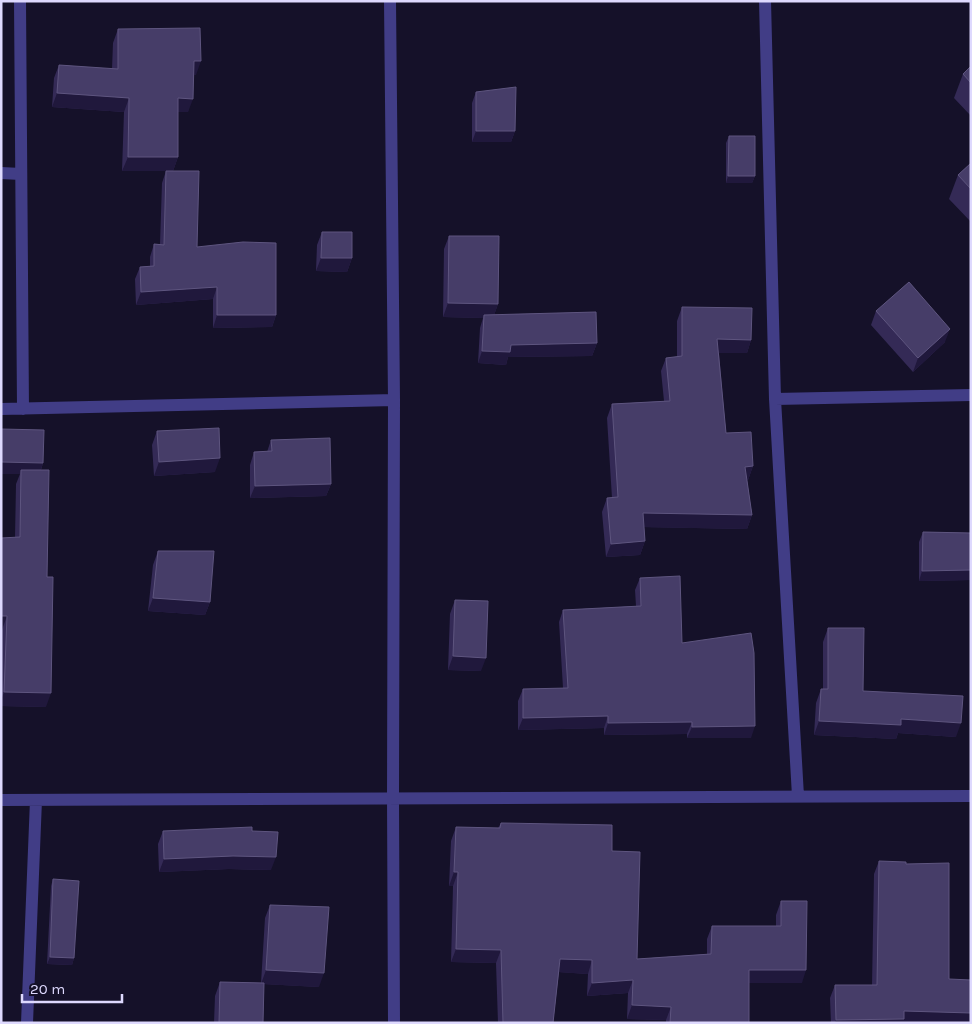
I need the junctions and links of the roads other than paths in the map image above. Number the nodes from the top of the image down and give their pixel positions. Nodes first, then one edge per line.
1 (20, 1) edge
2 (390, 1) edge
3 (765, 1) edge
4 (1, 173) edge
5 (21, 174) junction
6 (971, 395) edge
7 (775, 399) junction
8 (394, 400) junction
9 (1, 409) edge
10 (23, 409) junction
11 (798, 796) junction
12 (971, 796) edge
13 (393, 798) junction
14 (1, 800) edge
15 (36, 800) junction
16 (27, 1023) edge
17 (394, 1023) edge

1 - 5 street
2 - 8 street
3 - 7 street
4 - 5 street
5 - 10 street
6 - 7 street
7 - 11 street
8 - 10 street
8 - 13 street
9 - 10 street
11 - 12 street
11 - 13 street
13 - 15 street
13 - 17 street
14 - 15 street
15 - 16 street

